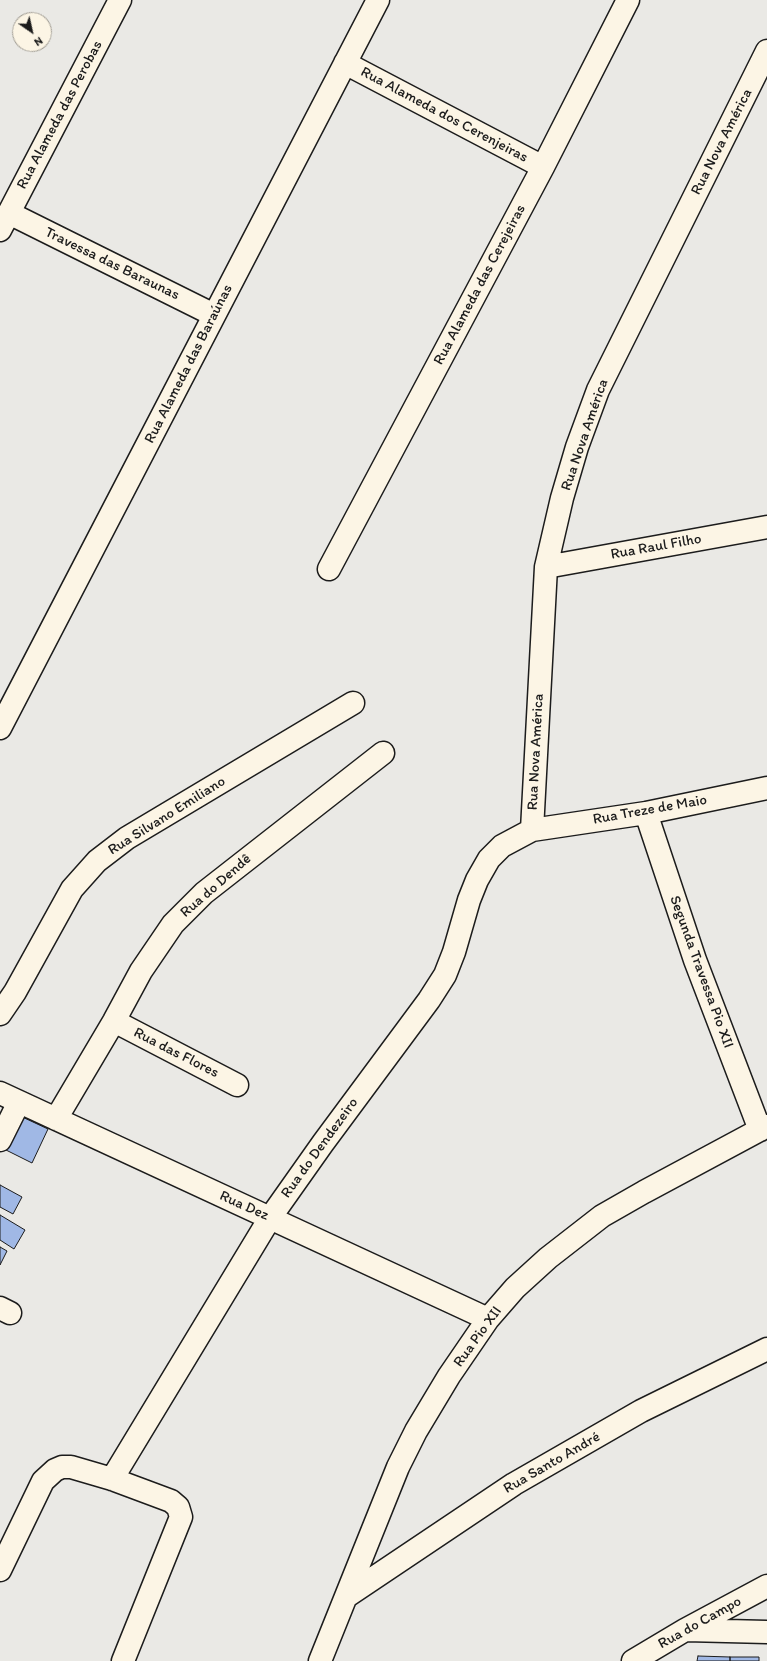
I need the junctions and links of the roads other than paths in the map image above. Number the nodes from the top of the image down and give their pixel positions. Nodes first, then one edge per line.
1 (120, 0) edge
2 (378, 0) edge
3 (628, 0) edge
4 (767, 51) edge
5 (345, 63) junction
6 (543, 167) junction
7 (5, 222) edge
8 (214, 315) junction
9 (767, 527) edge
10 (546, 568) junction
11 (329, 569) dead end
12 (353, 703) dead end
13 (0, 728) edge
14 (383, 753) dead end
15 (767, 788) edge
16 (646, 813) junction
17 (532, 830) junction
18 (0, 1014) edge
19 (114, 1021) junction
20 (237, 1085) dead end
21 (9, 1098) edge
22 (56, 1119) junction
23 (764, 1128) edge
24 (0, 1140) edge
25 (270, 1218) junction
26 (488, 1319) junction
27 (767, 1349) edge
28 (112, 1479) junction
29 (0, 1570) edge
30 (767, 1586) edge
31 (347, 1596) junction
32 (685, 1630) junction
33 (767, 1632) edge
34 (123, 1661) edge
35 (320, 1661) edge
36 (633, 1661) edge

1 - 7 street, Rua Alameda das Perobas
2 - 5 street, Rua Alameda das Baraúnas
3 - 6 street, Rua Alameda das Cerejeiras
4 - 10 street, Rua Nova América
5 - 6 street, Rua Alameda dos Cerenjeiras
5 - 8 street, Rua Alameda das Baraúnas
6 - 11 street, Rua Alameda das Cerejeiras
7 - 8 street, Travessa das Baraunas
8 - 13 street, Rua Alameda das Baraúnas
9 - 10 street, Rua Raul Filho
10 - 17 street, Rua Nova América
12 - 18 street, Rua Silvano Emiliano
14 - 19 street, Rua do Dendê
15 - 16 street, Rua Treze de Maio
16 - 17 street, Rua Treze de Maio
16 - 23 street, Segunda Travessa Pio XII
17 - 25 street, Rua do Dendezeiro
19 - 20 street, Rua das Flores
19 - 22 street, Rua do Dendê
21 - 22 street, Rua Dez
21 - 24 street
22 - 25 street, Rua Dez
23 - 26 street, Rua Pio XII
25 - 26 street, Rua Dez
25 - 28 street, Rua do Dendezeiro
26 - 31 street, Rua Pio XII
27 - 31 street, Rua Santo André
28 - 29 street
28 - 34 street
30 - 32 street, Rua do Campo
31 - 35 street, Rua Pio XII
32 - 33 street
32 - 36 street, Rua do Campo

